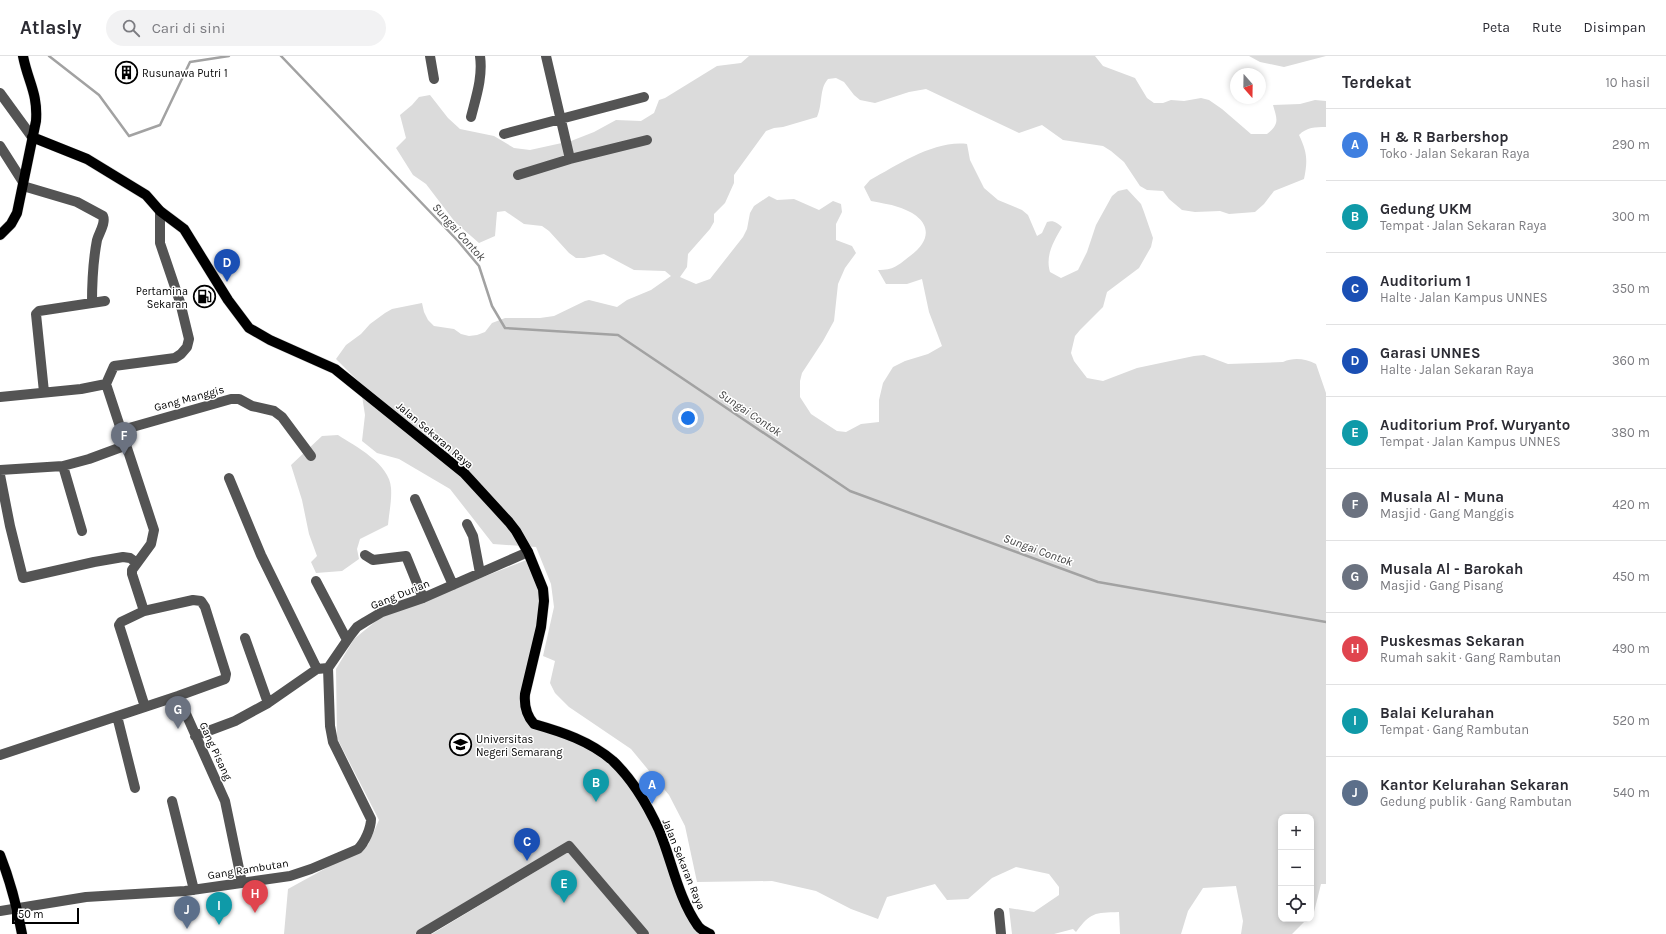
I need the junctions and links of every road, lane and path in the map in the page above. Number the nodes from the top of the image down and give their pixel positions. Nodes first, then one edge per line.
1 (23, 56) edge
2 (430, 56) edge
3 (480, 56) edge
4 (546, 56) edge
5 (434, 79) dead end
6 (0, 93) edge
7 (644, 98) dead end
8 (471, 117) dead end
9 (560, 119) junction
10 (504, 134) dead end
11 (32, 138) junction
12 (647, 140) dead end
13 (0, 146) edge
14 (570, 159) junction
15 (518, 175) dead end
16 (23, 184) junction
17 (160, 211) junction
18 (0, 235) edge
19 (105, 301) dead end
20 (92, 303) junction
21 (106, 384) junction
22 (44, 392) junction
23 (0, 397) edge
24 (122, 430) junction
25 (127, 446) junction
26 (311, 456) dead end
27 (63, 466) junction
28 (0, 470) edge
29 (0, 475) edge
30 (229, 478) dead end
31 (415, 499) dead end
32 (467, 524) dead end
33 (82, 531) dead end
34 (528, 552) junction
35 (365, 555) dead end
36 (137, 563) junction
37 (480, 573) junction
38 (316, 582) dead end
39 (453, 585) junction
40 (423, 598) junction
41 (144, 611) junction
42 (245, 638) dead end
43 (347, 640) junction
44 (328, 668) junction
45 (317, 669) junction
46 (178, 696) junction
47 (268, 703) junction
48 (145, 707) junction
49 (117, 716) junction
50 (195, 736) junction
51 (0, 755) edge
52 (134, 788) dead end
53 (172, 801) dead end
54 (0, 855) edge
55 (242, 883) junction
56 (194, 890) junction
57 (17, 909) junction
58 (0, 911) edge
59 (999, 913) dead end
60 (22, 934) edge
61 (421, 934) edge
62 (644, 934) edge
63 (710, 934) edge
64 (1001, 934) edge

1 - 11 main road
2 - 5 street
3 - 8 street
4 - 9 street
6 - 11 street
7 - 9 street
9 - 10 street
9 - 14 street
11 - 16 main road
11 - 17 main road, Jalan Sekaran Raya
12 - 14 street
13 - 16 street
14 - 15 street
16 - 18 main road
16 - 20 street
17 - 21 street
17 - 34 main road, Jalan Sekaran Raya
19 - 20 street
20 - 22 street
21 - 22 street
21 - 24 street
22 - 23 street
24 - 25 street
24 - 26 street, Gang Manggis
25 - 27 street
25 - 36 street
27 - 28 street
27 - 33 street
29 - 36 street
30 - 45 street
31 - 39 street
32 - 37 street
34 - 37 street, Gang Durian
34 - 63 main road, Jalan Sekaran Raya
35 - 40 street
36 - 41 street
37 - 39 street, Gang Durian
38 - 43 street
39 - 40 street, Gang Durian
40 - 43 street, Gang Durian
41 - 46 street
41 - 48 street
42 - 47 street
43 - 44 street, Gang Durian
44 - 45 street
44 - 55 street, Gang Rambutan
45 - 47 street
46 - 48 street
46 - 50 street, Gang Pisang
47 - 50 street
48 - 49 street
49 - 51 street
49 - 52 street
50 - 55 street, Gang Pisang
53 - 56 street
54 - 57 main road
55 - 56 street, Gang Rambutan
56 - 57 street, Gang Rambutan
57 - 58 street, Gang Rambutan
57 - 60 main road
59 - 64 street
61 - 62 street

